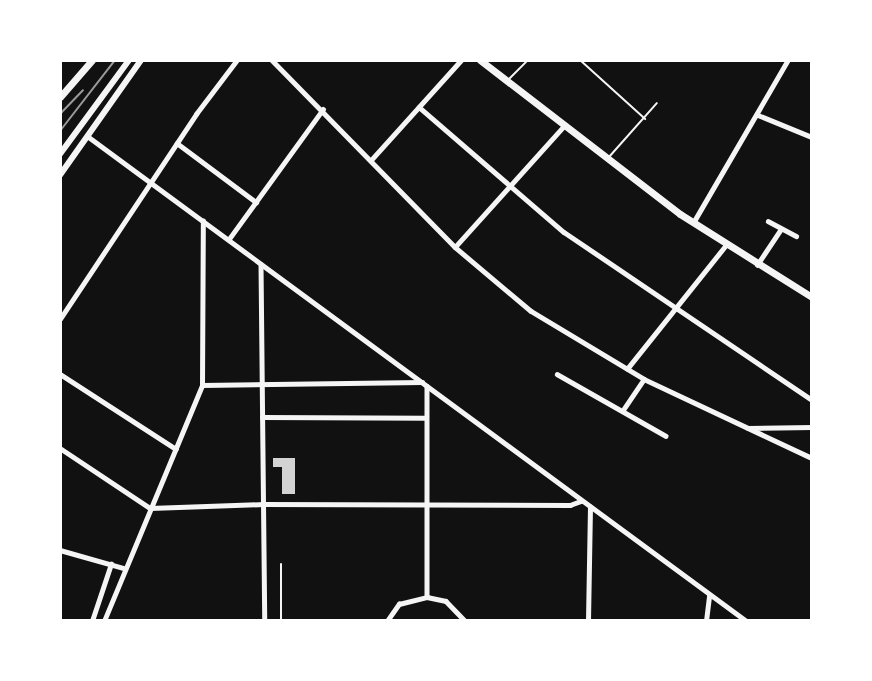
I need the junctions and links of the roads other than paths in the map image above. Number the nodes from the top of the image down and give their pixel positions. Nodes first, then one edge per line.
1 (92, 60) edge
2 (129, 60) edge
3 (141, 60) edge
4 (237, 60) edge
5 (272, 60) edge
6 (461, 60) edge
7 (480, 60) edge
8 (528, 60) edge
9 (580, 60) edge
10 (664, 60) edge
11 (678, 60) edge
12 (788, 60) edge
13 (508, 80) junction
14 (61, 96) edge
15 (657, 103) dead end
16 (419, 107) junction
17 (323, 109) junction
18 (758, 115) junction
19 (645, 119) junction
20 (565, 125) junction
21 (87, 136) junction
22 (812, 137) edge
23 (177, 143) junction
24 (60, 154) edge
25 (372, 159) junction
26 (607, 159) junction
27 (60, 175) edge
28 (151, 183) junction
29 (510, 186) junction
30 (256, 202) junction
31 (203, 220) junction
32 (768, 221) dead end
33 (693, 223) junction
34 (781, 229) junction
35 (796, 236) dead end
36 (229, 239) junction
37 (726, 245) junction
38 (455, 247) junction
39 (261, 264) junction
40 (757, 265) junction
41 (812, 297) edge
42 (675, 308) junction
43 (60, 319) edge
44 (627, 369) junction
45 (60, 374) edge
46 (557, 374) dead end
47 (644, 379) junction
48 (202, 384) junction
49 (262, 384) junction
50 (424, 384) junction
51 (812, 399) edge
52 (623, 410) junction
53 (262, 417) junction
54 (426, 418) junction
55 (745, 427) junction
56 (812, 427) edge
57 (666, 436) dead end
58 (60, 448) edge
59 (176, 449) junction
60 (812, 458) edge
61 (581, 501) junction
62 (263, 504) junction
63 (427, 504) junction
64 (590, 507) junction
65 (150, 508) junction
66 (60, 550) edge
67 (111, 564) junction
68 (281, 564) dead end
69 (123, 568) junction
70 (709, 595) junction
71 (427, 597) junction
72 (92, 621) edge
73 (104, 621) edge
74 (265, 621) edge
75 (281, 621) edge
76 (387, 621) edge
77 (465, 621) edge
78 (588, 621) edge
79 (706, 621) edge
80 (746, 621) edge

1 - 14 main road
2 - 24 main road
3 - 21 main road
4 - 23 street
5 - 17 street
6 - 16 street
7 - 13 main road
8 - 13 lane
9 - 19 lane
10 - 11 street
12 - 18 street
13 - 20 main road
15 - 19 lane
16 - 25 street
16 - 29 street
17 - 25 street
17 - 30 street
18 - 22 street
18 - 33 street
19 - 26 lane
20 - 26 main road
20 - 29 street
21 - 27 main road
21 - 28 street
23 - 28 street
23 - 30 street
25 - 38 street
26 - 33 main road
28 - 31 street
28 - 43 street
29 - 38 street
29 - 42 street
30 - 36 street
31 - 36 street
31 - 48 street
32 - 34 street
33 - 37 main road
34 - 35 street
34 - 40 street
36 - 39 street
37 - 40 main road
37 - 42 street
38 - 44 street
39 - 49 street
39 - 50 street
40 - 41 main road
42 - 44 street
42 - 51 street
44 - 47 street
45 - 59 street
46 - 52 street
47 - 52 street
47 - 55 street
48 - 49 street
48 - 59 street
49 - 50 street
49 - 53 street
50 - 54 street
50 - 61 street
52 - 57 street
53 - 54 street
53 - 62 street
54 - 63 street
55 - 56 street
55 - 60 street
58 - 65 street
59 - 65 street
61 - 63 street
61 - 64 street
62 - 63 street
62 - 65 street
62 - 74 street
63 - 71 street
64 - 70 street
64 - 78 street
65 - 69 street
66 - 67 street
67 - 69 street
67 - 72 street
68 - 75 lane
69 - 73 street
70 - 79 street
70 - 80 street
71 - 76 street
71 - 77 street

